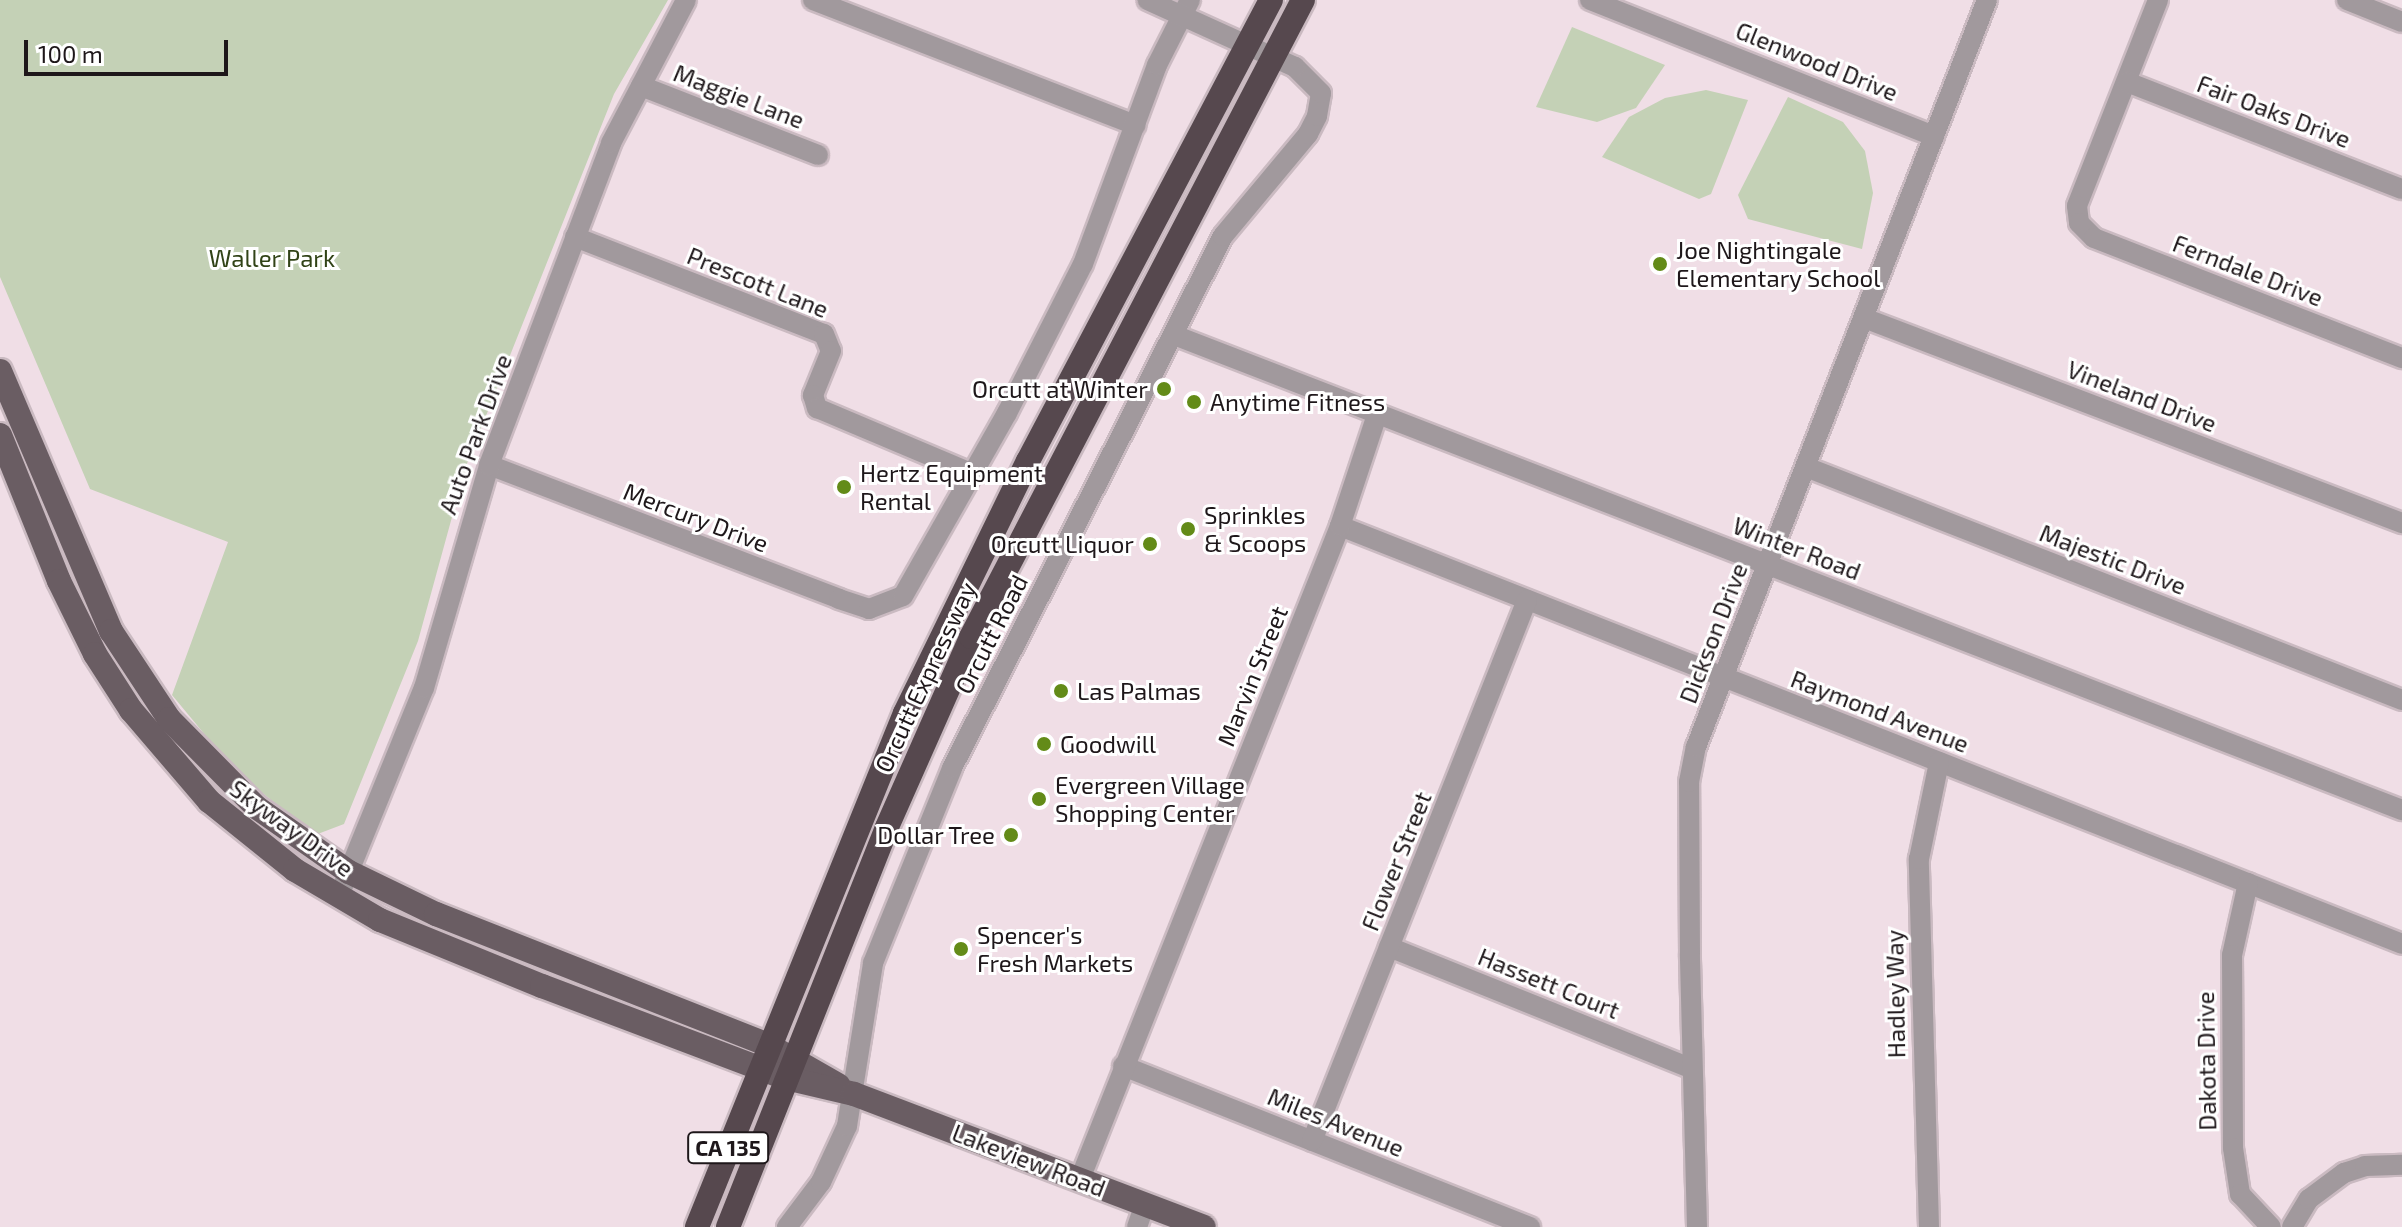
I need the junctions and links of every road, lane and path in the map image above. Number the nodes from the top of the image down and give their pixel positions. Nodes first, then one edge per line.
1 (686, 0) edge
2 (813, 0) edge
3 (1147, 0) edge
4 (1271, 0) edge
5 (1303, 0) edge
6 (1590, 0) edge
7 (1987, 0) edge
8 (2158, 0) edge
9 (2347, 0) edge
10 (1185, 6) edge
11 (2402, 22) edge
12 (1249, 42) junction
13 (1276, 55) junction
14 (2127, 82) junction
15 (641, 86) junction
16 (1136, 125) junction
17 (1934, 136) junction
18 (818, 155) dead end
19 (2402, 189) edge
20 (575, 237) junction
21 (1864, 318) junction
22 (1174, 335) junction
23 (2402, 358) edge
24 (0, 371) edge
25 (1377, 415) junction
26 (0, 435) edge
27 (489, 465) junction
28 (1806, 467) junction
29 (973, 474) junction
30 (2402, 523) edge
31 (1340, 526) junction
32 (1768, 565) junction
33 (1527, 600) junction
34 (1724, 678) junction
35 (2402, 700) edge
36 (1939, 762) junction
37 (2402, 810) edge
38 (349, 872) junction
39 (2248, 883) junction
40 (338, 897) junction
41 (2402, 944) edge
42 (1389, 947) junction
43 (768, 1045) junction
44 (1123, 1066) junction
45 (790, 1068) junction
46 (1690, 1068) junction
47 (758, 1069) junction
48 (854, 1094) junction
49 (1312, 1141) junction
50 (2402, 1165) edge
51 (1080, 1179) junction
52 (1141, 1216) edge
53 (697, 1227) edge
54 (728, 1227) edge
55 (787, 1227) edge
56 (1204, 1227) edge
57 (1530, 1227) edge
58 (1697, 1227) edge
59 (1929, 1227) edge
60 (2271, 1227) edge
61 (2292, 1227) edge

1 - 15 street, Auto Park Drive
2 - 16 street
3 - 10 street, Orcutt Road
4 - 12 highway, Orcutt Expressway / CA 135
5 - 13 highway, Orcutt Expressway / CA 135
6 - 17 street, Glenwood Drive
7 - 17 street, Dickson Drive
8 - 14 street
9 - 11 street
10 - 12 street, Orcutt Road
10 - 16 street
12 - 13 street, Orcutt Road
12 - 43 highway, Orcutt Expressway / CA 135
13 - 22 street, Orcutt Road
13 - 45 highway, Orcutt Expressway / CA 135
14 - 19 street, Fair Oaks Drive
14 - 23 street, Ferndale Drive
15 - 18 street, Maggie Lane
15 - 20 street, Auto Park Drive
16 - 29 street
17 - 21 street, Dickson Drive
20 - 27 street, Auto Park Drive
20 - 29 street, Prescott Lane
21 - 28 street, Dickson Drive
21 - 30 street, Vineland Drive
22 - 25 street, Winter Road
22 - 48 street, Orcutt Road
24 - 38 main road, Skyway Drive
25 - 31 street, Marvin Street
25 - 32 street, Winter Road
26 - 40 main road, Skyway Drive
27 - 29 street, Mercury Drive
27 - 38 street, Auto Park Drive
28 - 32 street, Dickson Drive
28 - 35 street, Majestic Drive
31 - 33 street, Raymond Avenue
31 - 44 street, Marvin Street
32 - 34 street, Dickson Drive
32 - 37 street, Winter Road
33 - 34 street, Raymond Avenue
33 - 42 street, Flower Street
34 - 36 street, Raymond Avenue
34 - 46 street, Dickson Drive
36 - 39 street, Raymond Avenue
36 - 59 street, Hadley Way
38 - 40 street, Auto Park Drive
38 - 43 main road, Skyway Drive
39 - 41 street, Raymond Avenue
39 - 60 street, Dakota Drive
40 - 47 main road, Skyway Drive
42 - 46 street, Hassett Court
42 - 49 street, Flower Street
43 - 45 main road, Skyway Drive
43 - 47 highway, Orcutt Expressway / CA 135
44 - 49 street, Miles Avenue
44 - 51 street, Marvin Street
45 - 47 main road, Skyway Drive
45 - 48 main road, Lakeview Road
45 - 54 highway, Orcutt Expressway / CA 135
46 - 58 street, Dickson Drive
47 - 53 highway, Orcutt Expressway / CA 135
48 - 51 main road, Lakeview Road
48 - 55 street, Orcutt Road
49 - 57 street, Miles Avenue
50 - 61 street
51 - 52 main road, Lakeview Road
52 - 56 main road, Lakeview Road

